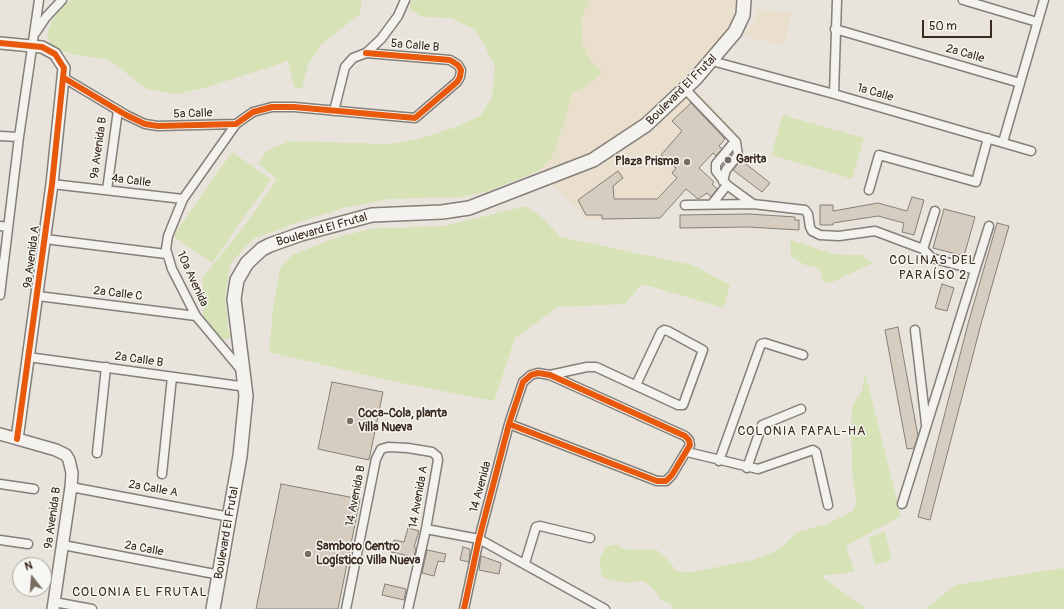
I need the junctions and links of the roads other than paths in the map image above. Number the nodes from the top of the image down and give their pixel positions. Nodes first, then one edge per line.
1 (39, 0) edge
2 (62, 0) edge
3 (405, 0) edge
4 (744, 0) edge
5 (837, 0) edge
6 (963, 0) edge
7 (1044, 0) edge
8 (1037, 22) junction
9 (835, 29) junction
10 (33, 40) junction
11 (0, 43) edge
12 (366, 53) junction
13 (712, 61) junction
14 (64, 78) junction
15 (1020, 83) junction
16 (685, 89) junction
17 (834, 94) junction
18 (118, 110) junction
19 (334, 111) junction
20 (236, 124) junction
21 (0, 136) edge
22 (19, 137) junction
23 (988, 138) junction
24 (735, 141) junction
25 (1003, 142) junction
26 (1031, 151) dead end
27 (725, 183) junction
28 (52, 184) junction
29 (107, 190) junction
30 (869, 190) dead end
31 (183, 199) junction
32 (712, 204) junction
33 (753, 204) junction
34 (685, 205) dead end
35 (934, 211) dead end
36 (989, 226) dead end
37 (4, 227) edge
38 (45, 239) junction
39 (923, 249) junction
40 (166, 254) junction
41 (975, 270) junction
42 (0, 295) edge
43 (38, 296) junction
44 (196, 316) junction
45 (915, 330) dead end
46 (803, 355) dead end
47 (28, 357) junction
48 (106, 367) junction
49 (550, 375) junction
50 (172, 377) junction
51 (246, 381) junction
52 (636, 385) junction
53 (801, 409) dead end
54 (509, 424) junction
55 (926, 426) junction
56 (0, 434) edge
57 (17, 439) junction
58 (687, 452) junction
59 (97, 453) dead end
60 (438, 460) joint
61 (719, 461) junction
62 (747, 468) junction
63 (162, 474) dead end
64 (0, 484) edge
65 (71, 487) junction
66 (34, 489) dead end
67 (902, 504) dead end
68 (828, 505) dead end
69 (230, 516) junction
70 (426, 529) junction
71 (590, 538) dead end
72 (479, 539) junction
73 (0, 540) edge
74 (28, 544) dead end
75 (63, 545) junction
76 (525, 564) junction
77 (220, 575) junction
78 (54, 606) edge
79 (92, 609) edge
80 (213, 609) edge
81 (346, 609) edge
82 (408, 609) edge
83 (464, 609) edge
84 (604, 609) edge

1 - 10 street
2 - 10 street
3 - 12 street
4 - 13 main road, Boulevard El Frutal
5 - 9 street
6 - 8 street
7 - 8 street
8 - 15 street
9 - 15 street, 2a Calle
9 - 17 street
10 - 11 street
10 - 14 street
10 - 22 street
12 - 19 street
12 - 19 street, 5a Calle B
13 - 16 main road, Boulevard El Frutal
13 - 17 street, 1a Calle
14 - 18 street, 5a Calle
14 - 28 street, 9a Avenida A
15 - 25 street
16 - 24 street
16 - 51 main road, Boulevard El Frutal
17 - 23 street, 1a Calle
18 - 20 street, 5a Calle
18 - 29 street, 9a Avenida B
19 - 20 street
20 - 31 street, 10a Avenida
21 - 22 street
22 - 37 street
23 - 25 street, 1a Calle
23 - 30 street
24 - 27 street
24 - 27 street
25 - 26 street, 1a Calle
27 - 32 street
27 - 33 street
28 - 29 street, 4a Calle
28 - 38 street, 9a Avenida A
29 - 31 street, 4a Calle
31 - 40 street, 10a Avenida
32 - 33 street
32 - 34 street
33 - 39 street
35 - 39 street
36 - 41 street
37 - 42 street
38 - 40 street
38 - 43 street, 9a Avenida A
39 - 41 street
40 - 44 street, 10a Avenida
41 - 55 street
43 - 44 street, 2a Calle C
43 - 47 street, 9a Avenida A
44 - 51 street, 10a Avenida
45 - 55 street
46 - 61 street
47 - 48 street, 2a Calle B
47 - 57 street, 9a Avenida A
48 - 50 street, 2a Calle B
48 - 59 street
49 - 52 street
49 - 54 street, 14 Avenida
49 - 58 street
50 - 51 street, 2a Calle B
50 - 63 street
51 - 69 main road, Boulevard El Frutal
52 - 52 street
53 - 62 street
54 - 58 street
54 - 72 street, 14 Avenida
55 - 67 street
56 - 57 street
57 - 65 street, 9a Avenida B
58 - 61 street
60 - 70 street, 14 Avenida A
60 - 81 street, 14 Avenida B
61 - 62 street
62 - 68 street
64 - 66 street
65 - 69 street, 2a Calle A
65 - 75 street, 9a Avenida B
69 - 77 main road, Boulevard El Frutal
70 - 72 street
70 - 82 street, 14 Avenida A
71 - 76 street
72 - 76 street
72 - 83 street, 14 Avenida
73 - 74 street
75 - 77 street, 2a Calle
75 - 78 street, 9a Avenida B
76 - 84 street
77 - 80 main road, Boulevard El Frutal
78 - 79 street

